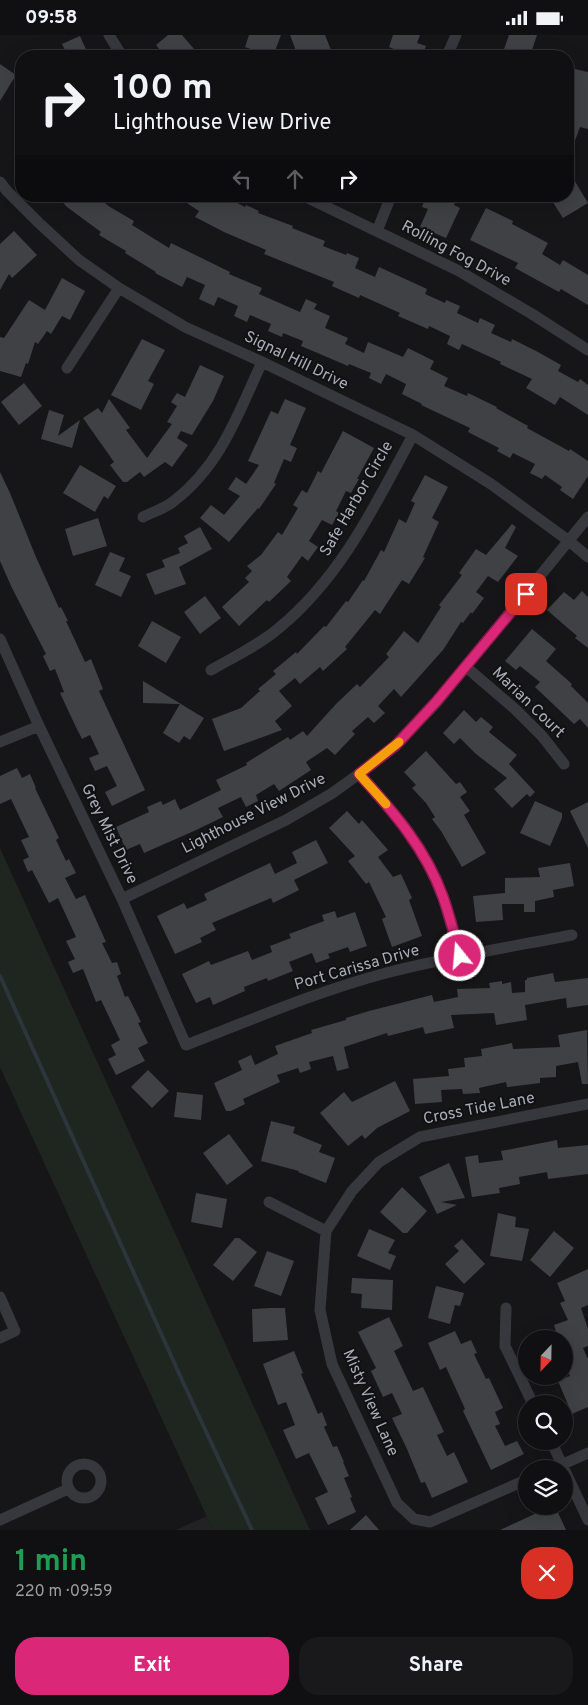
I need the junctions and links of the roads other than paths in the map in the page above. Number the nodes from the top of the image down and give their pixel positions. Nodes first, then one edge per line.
1 (109, 35) edge
2 (456, 35) edge
3 (118, 50) edge
4 (450, 50) edge
5 (0, 182) edge
6 (4, 195) edge
7 (317, 202) edge
8 (389, 202) edge
9 (377, 231) junction
10 (120, 288) junction
11 (588, 350) edge
12 (262, 362) junction
13 (67, 368) dead end
14 (412, 435) junction
15 (144, 517) dead end
16 (588, 517) edge
17 (569, 541) junction
18 (588, 557) edge
19 (0, 639) edge
20 (466, 667) junction
21 (211, 670) dead end
22 (38, 725) junction
23 (0, 742) edge
24 (564, 764) dead end
25 (359, 774) junction
26 (122, 899) junction
27 (572, 935) dead end
28 (460, 956) junction
29 (186, 1045) joint
30 (588, 1104) edge
31 (269, 1202) dead end
32 (326, 1231) junction
33 (0, 1297) edge
34 (506, 1308) dead end
35 (0, 1338) edge
36 (529, 1395) edge
37 (588, 1453) edge
38 (572, 1460) edge
39 (518, 1484) edge
40 (68, 1489) dead end
41 (573, 1494) edge
42 (0, 1519) edge
43 (588, 1520) edge

1 - 3 street
2 - 4 street
5 - 6 street, Signal Hill Drive
6 - 10 street, Signal Hill Drive
7 - 9 street, Rolling Fog Drive
8 - 9 street
9 - 11 street, Rolling Fog Drive
10 - 12 street, Signal Hill Drive
10 - 13 street
12 - 14 street, Signal Hill Drive
12 - 15 street
14 - 17 street, Signal Hill Drive
14 - 21 street, Safe Harbor Circle
16 - 17 street, Lighthouse View Drive
17 - 18 street, Signal Hill Drive
17 - 20 street, Lighthouse View Drive
19 - 22 street, Grey Mist Drive
20 - 24 street, Marian Court
20 - 25 street, Lighthouse View Drive
22 - 23 street
22 - 26 street, Grey Mist Drive
25 - 26 street, Lighthouse View Drive
25 - 28 street
26 - 29 street, Grey Mist Drive
27 - 28 street, Port Carissa Drive
28 - 29 street, Port Carissa Drive
30 - 32 street, Cross Tide Lane
31 - 32 street
32 - 39 street, Misty View Lane
33 - 35 street
34 - 36 street
37 - 38 street
40 - 42 street
41 - 43 street

